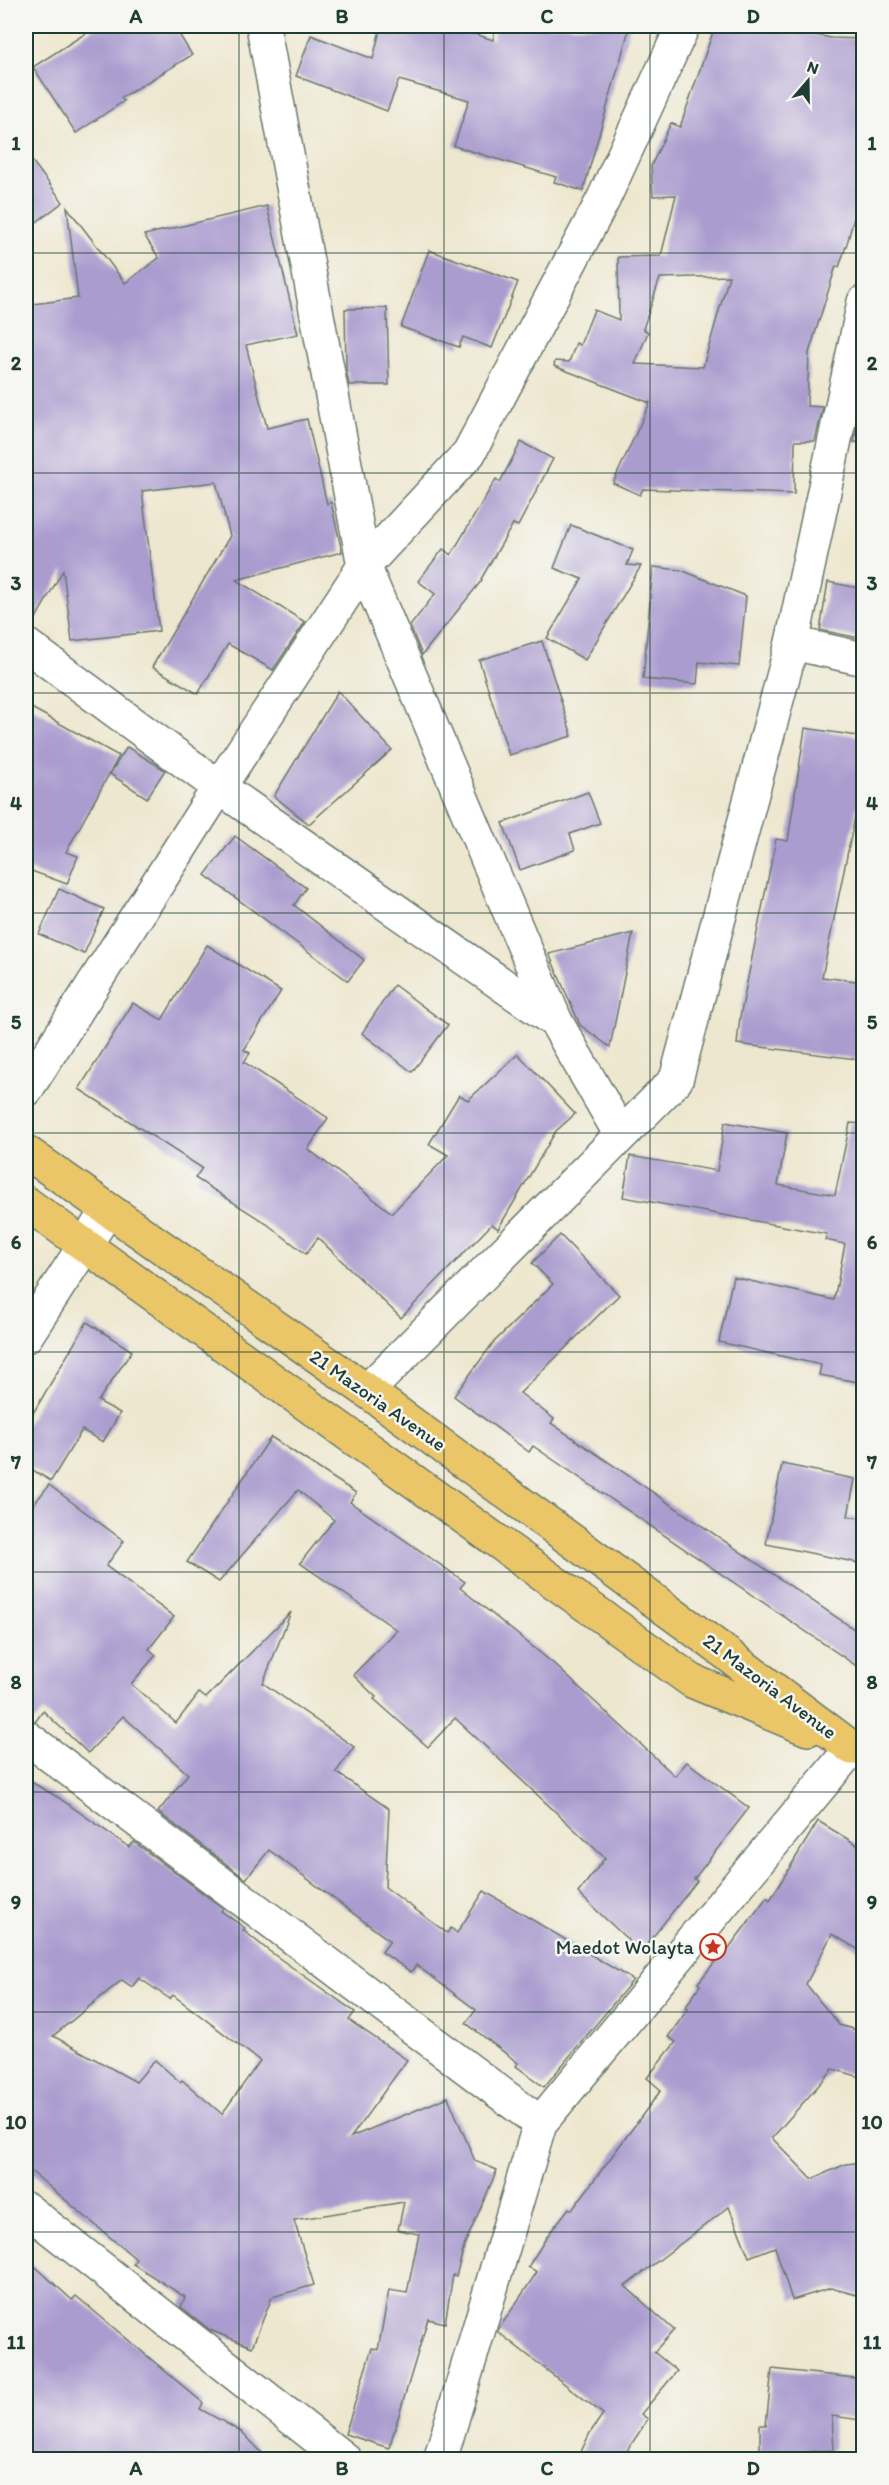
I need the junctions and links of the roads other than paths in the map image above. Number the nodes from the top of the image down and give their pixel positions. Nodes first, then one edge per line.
1 (263, 26) edge
2 (683, 26) edge
3 (864, 302) edge
4 (364, 566) junction
5 (792, 643) junction
6 (26, 645) edge
7 (864, 659) edge
8 (219, 787) junction
9 (556, 1022) junction
10 (26, 1090) edge
11 (621, 1135) junction
12 (26, 1152) edge
13 (26, 1203) edge
14 (107, 1211) junction
15 (85, 1245) junction
16 (26, 1336) edge
17 (367, 1391) junction
18 (26, 1737) edge
19 (858, 1750) edge
20 (540, 2123) junction
21 (26, 2209) edge
22 (345, 2460) edge
23 (440, 2460) edge

1 - 4 street
2 - 4 street
3 - 5 street
4 - 8 street
4 - 9 street
5 - 7 street
5 - 11 street
6 - 8 street
8 - 9 street
8 - 10 street
9 - 11 street
11 - 17 street
12 - 14 main road, 21 Mazoria Avenue
13 - 15 main road, 21 Mazoria Avenue
14 - 15 street
14 - 17 main road, 21 Mazoria Avenue
15 - 16 street
15 - 19 main road, 21 Mazoria Avenue
17 - 19 main road, 21 Mazoria Avenue
18 - 20 street
19 - 20 street
20 - 23 street
21 - 22 street

